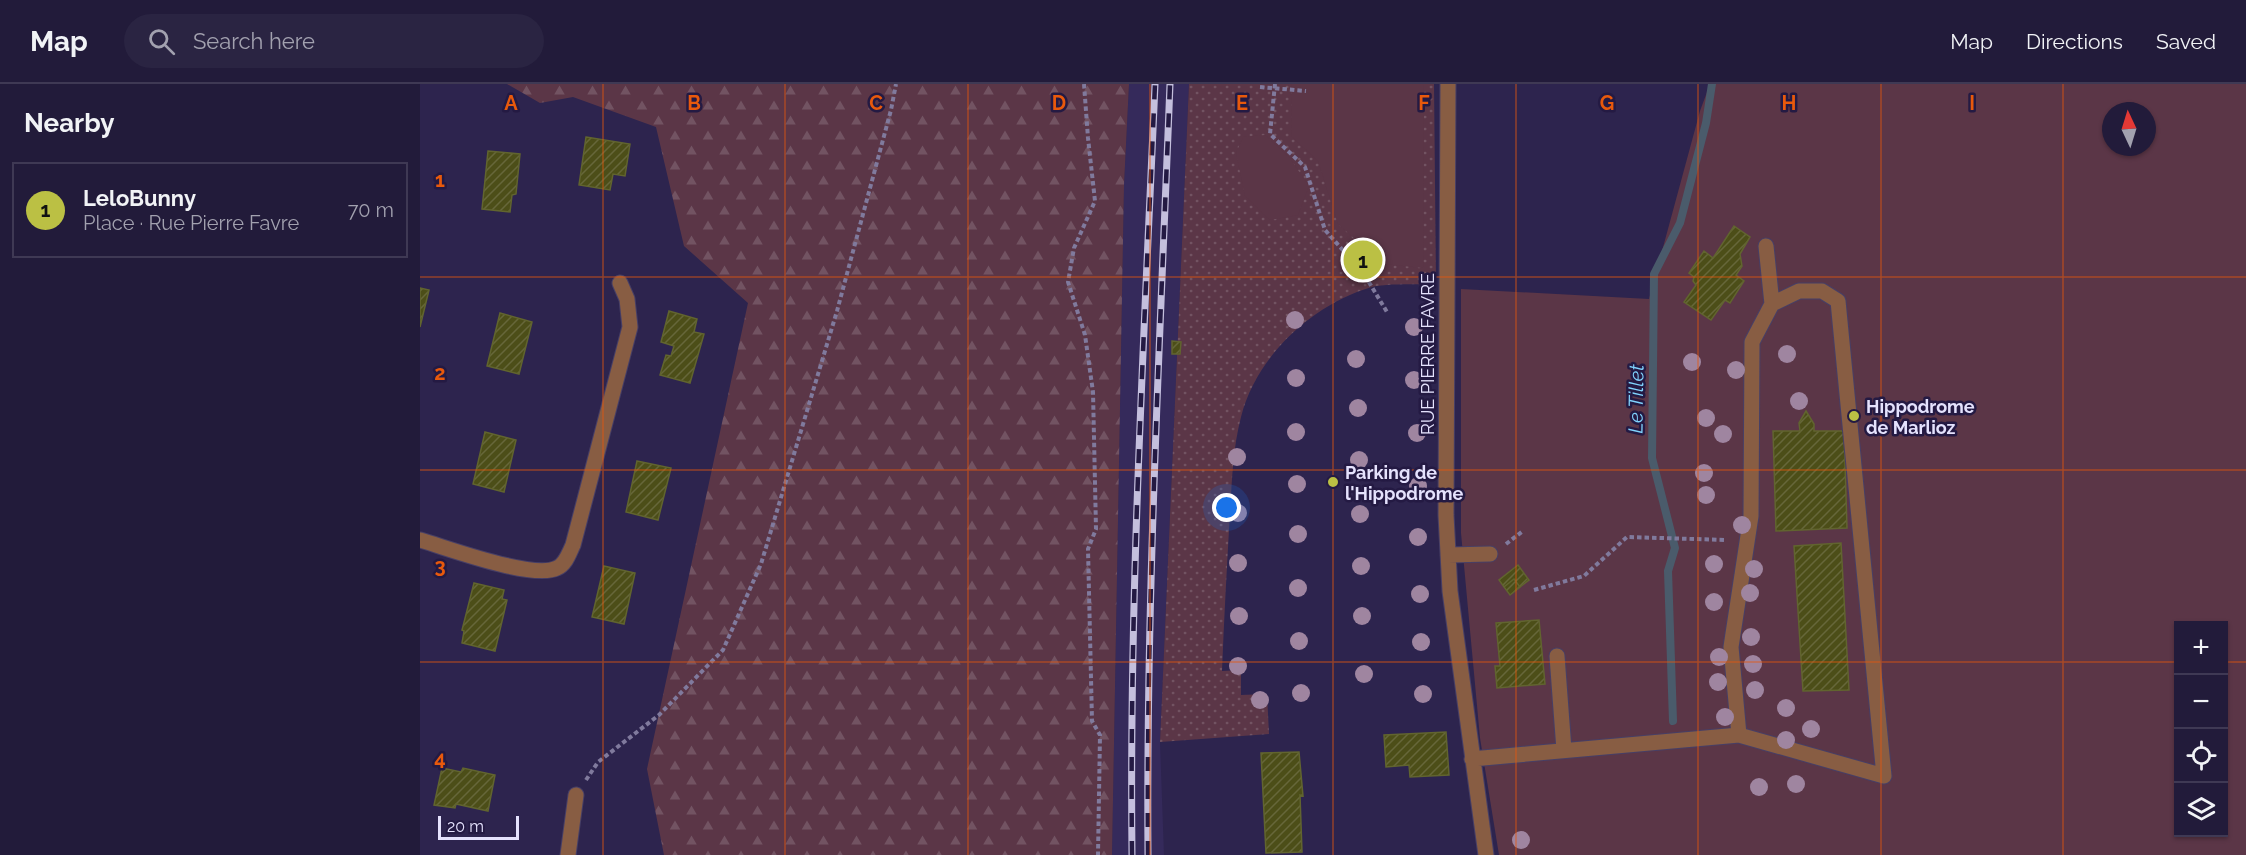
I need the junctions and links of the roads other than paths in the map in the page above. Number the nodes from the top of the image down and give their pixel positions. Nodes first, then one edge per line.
1 (1448, 84) edge
2 (1766, 246) dead end
3 (620, 283) dead end
4 (1772, 304) junction
5 (420, 540) edge
6 (1490, 554) dead end
7 (1449, 555) junction
8 (1557, 656) dead end
9 (1739, 735) junction
10 (1564, 750) junction
11 (1472, 759) junction
12 (576, 795) road end
13 (568, 855) edge
14 (1486, 855) edge

1 - 7 street, RUE PIERRE FAVRE
2 - 4 street
3 - 5 street
4 - 9 street
4 - 9 street
6 - 7 street
7 - 11 street, RUE PIERRE FAVRE
8 - 10 street
9 - 10 street
10 - 11 street
11 - 14 street, RUE PIERRE FAVRE
12 - 13 street

